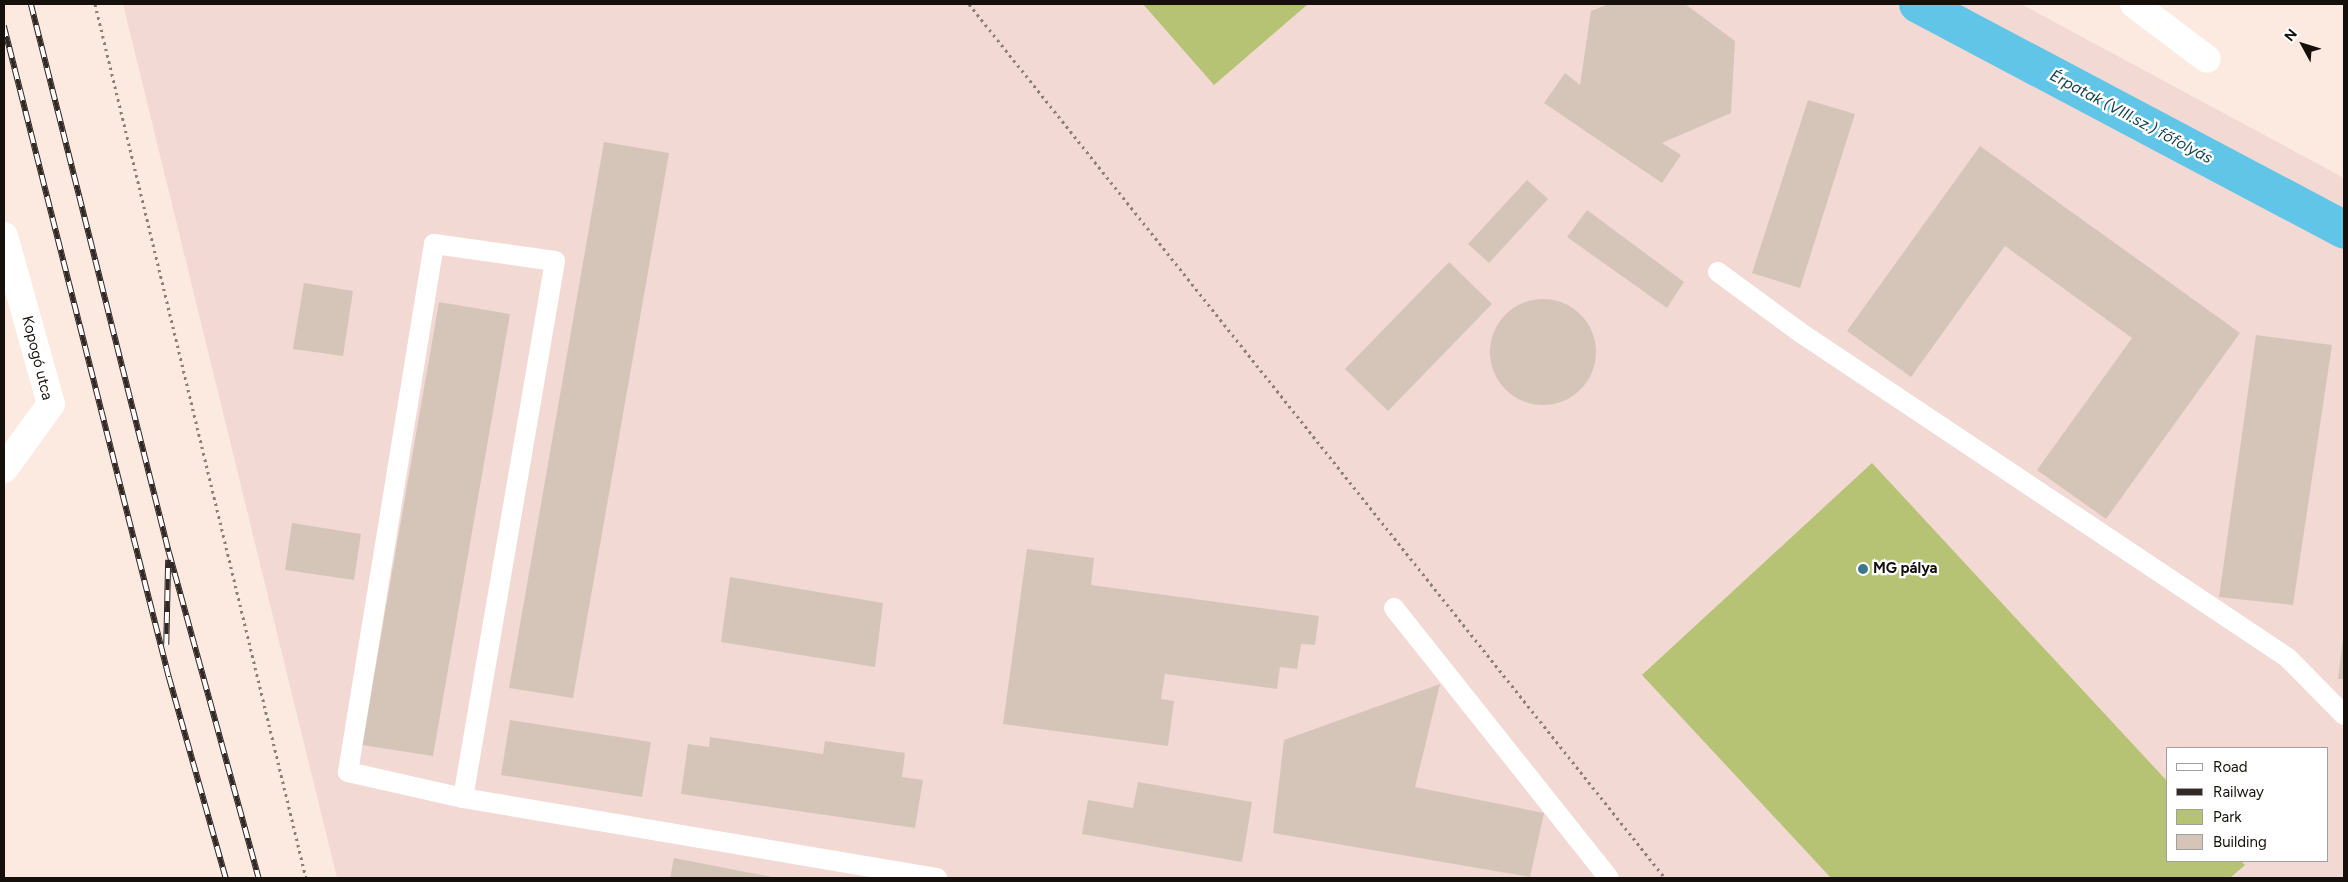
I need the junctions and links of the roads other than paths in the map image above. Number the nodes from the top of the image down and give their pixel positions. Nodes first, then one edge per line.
1 (2134, 4) edge
2 (2208, 59) dead end
3 (4, 236) edge
4 (1718, 272) dead end
5 (4, 469) edge
6 (1394, 608) dead end
7 (2344, 715) edge
8 (463, 798) junction
9 (937, 878) edge
10 (1609, 878) edge

1 - 2 street
3 - 5 street, Kopogó utca
4 - 7 lane
6 - 10 lane
8 - 8 lane
8 - 9 lane

